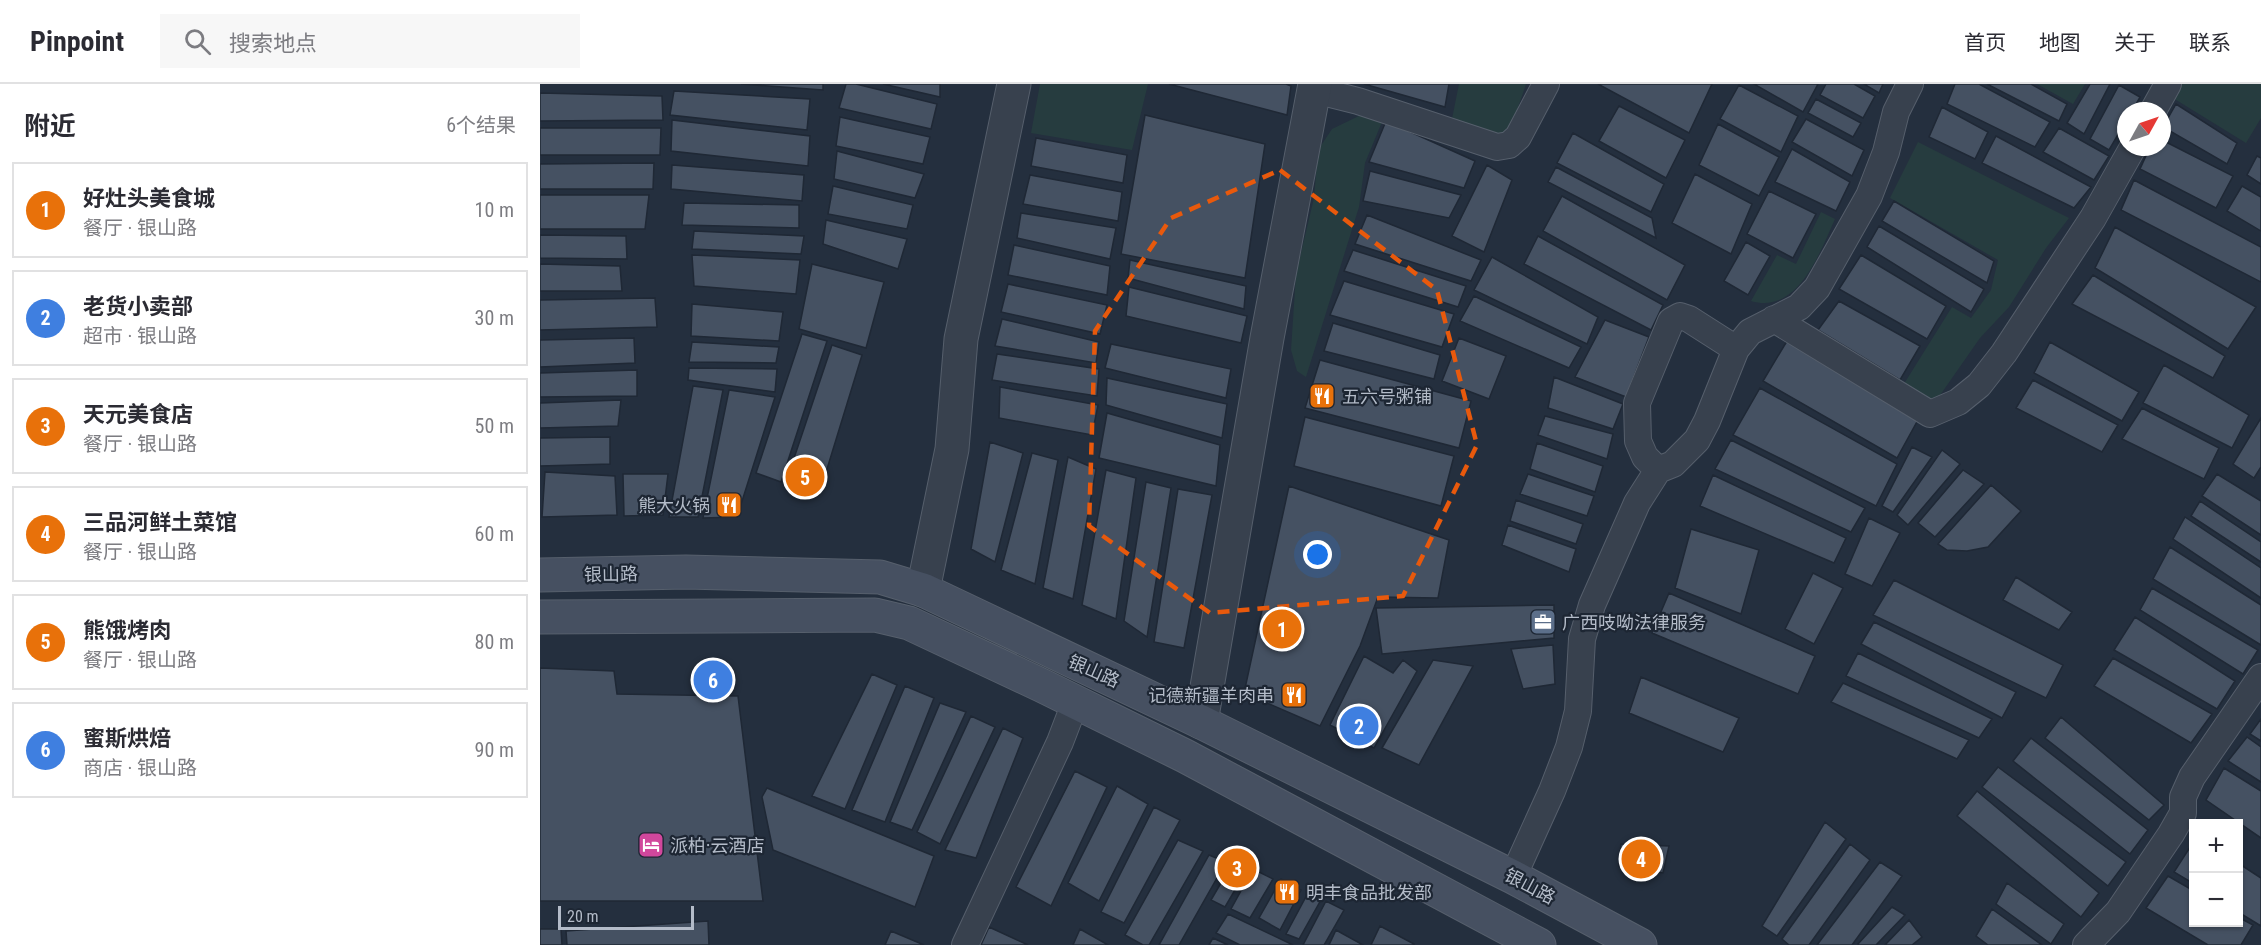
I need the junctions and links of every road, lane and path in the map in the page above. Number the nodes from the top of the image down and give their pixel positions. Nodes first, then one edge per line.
1 (1014, 84) edge
2 (1546, 84) edge
3 (1911, 84) edge
4 (2168, 84) edge
5 (1314, 87) edge
6 (2157, 102) edge
7 (2128, 156) edge
8 (1774, 319) junction
9 (1736, 349) junction
10 (1658, 470) junction
11 (540, 575) edge
12 (922, 590) junction
13 (540, 617) edge
14 (2261, 677) edge
15 (1075, 703) junction
16 (1201, 722) junction
17 (1513, 877) junction
18 (965, 945) edge
19 (1539, 945) edge
20 (1640, 945) edge
21 (2086, 945) edge

1 - 12 street
2 - 5 lane
3 - 8 lane
4 - 6 lane
5 - 16 street
7 - 8 lane
8 - 9 lane
9 - 10 lane
9 - 10 lane
10 - 17 lane
11 - 12 main road, 银山路
12 - 16 main road, 银山路
13 - 15 main road, 银山路
14 - 21 lane
15 - 18 lane
15 - 19 main road, 银山路
16 - 17 main road, 银山路
17 - 20 main road, 银山路

